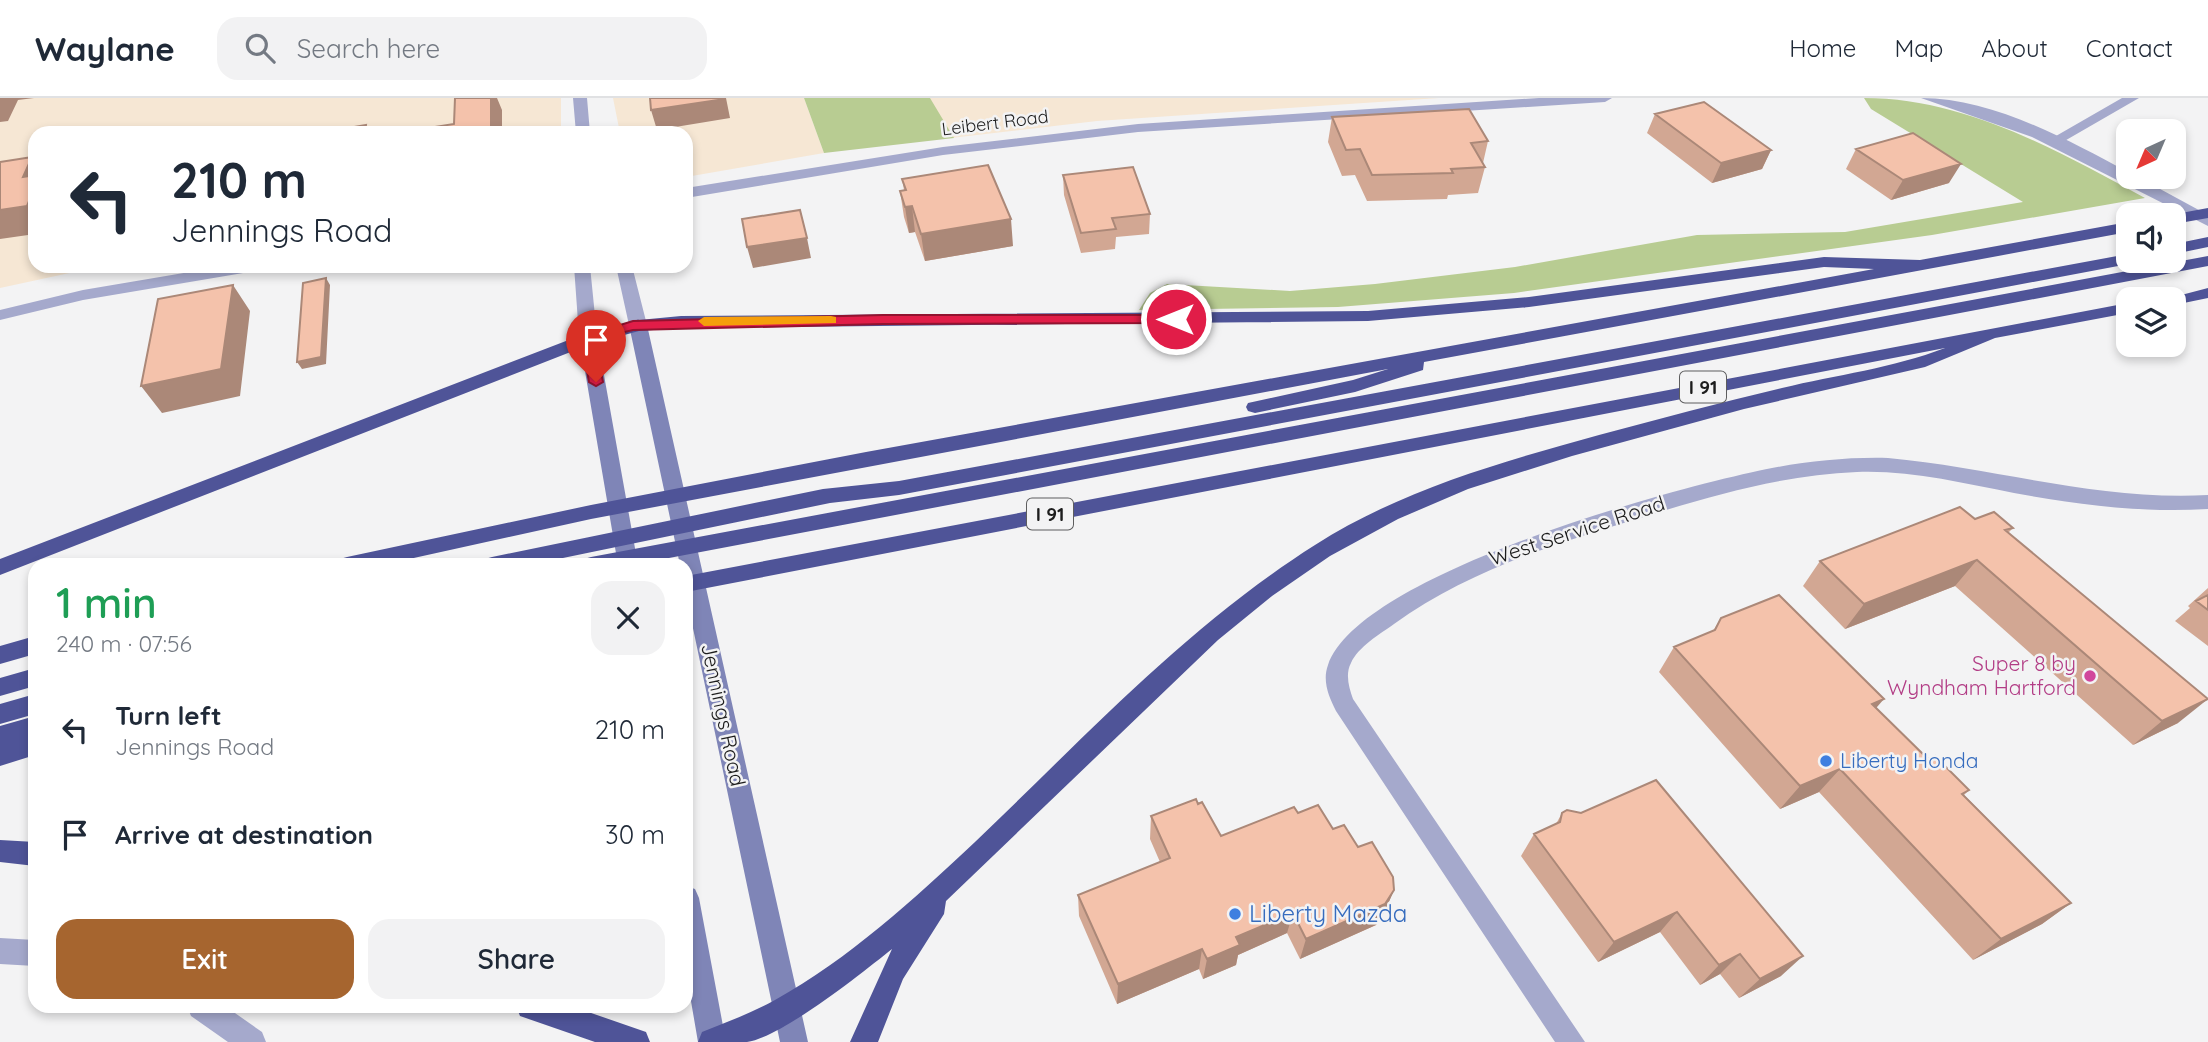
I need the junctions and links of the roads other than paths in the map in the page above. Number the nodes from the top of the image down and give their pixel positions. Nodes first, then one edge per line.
1 (580, 98) edge
2 (1605, 98) edge
3 (1928, 98) edge
4 (2132, 98) edge
5 (582, 126) edge
6 (2056, 140) junction
7 (693, 191) edge
8 (2208, 213) edge
9 (2186, 217) edge
10 (2208, 220) edge
11 (2116, 229) edge
12 (2208, 242) edge
13 (2186, 247) edge
14 (2116, 260) edge
15 (2208, 261) edge
16 (1920, 265) junction
17 (213, 273) edge
18 (583, 273) edge
19 (627, 273) edge
20 (2208, 293) edge
21 (2186, 298) edge
22 (2116, 311) edge
23 (0, 316) edge
24 (638, 325) junction
25 (1991, 333) junction
26 (588, 337) junction
27 (1457, 348) junction
28 (823, 496) junction
29 (2208, 502) edge
30 (380, 558) edge
31 (526, 558) edge
32 (627, 558) edge
33 (628, 558) edge
34 (689, 558) edge
35 (0, 567) edge
36 (693, 575) edge
37 (693, 583) edge
38 (28, 647) edge
39 (0, 655) edge
40 (28, 679) edge
41 (0, 687) edge
42 (28, 706) edge
43 (0, 714) edge
44 (28, 728) edge
45 (0, 736) edge
46 (28, 748) edge
47 (0, 756) edge
48 (0, 851) edge
49 (28, 853) edge
50 (958, 874) junction
51 (693, 937) edge
52 (0, 951) edge
53 (28, 953) edge
54 (786, 1009) junction
55 (211, 1013) edge
56 (551, 1013) edge
57 (252, 1042) edge
58 (636, 1042) edge
59 (712, 1042) edge
60 (794, 1042) edge
61 (864, 1042) edge
62 (1571, 1042) edge

1 - 5 street
2 - 7 street, Leibert Road
3 - 6 street
4 - 6 street
6 - 10 street
8 - 9 highway
11 - 16 highway
12 - 13 highway
14 - 28 highway
15 - 33 highway
16 - 24 highway
16 - 27 highway
17 - 23 street
18 - 26 street
19 - 24 street, Jennings Road
20 - 21 highway
22 - 25 highway, I 91
24 - 26 highway
24 - 34 main road, Jennings Road
25 - 37 highway, I 91
25 - 50 highway
26 - 32 main road
26 - 35 highway
27 - 28 highway
27 - 30 highway
28 - 31 highway
29 - 62 street, West Service Road
36 - 54 main road, Jennings Road
38 - 39 highway
40 - 41 highway
42 - 43 highway
44 - 45 highway
46 - 47 highway
48 - 49 highway
50 - 54 highway
50 - 61 highway
51 - 59 main road
52 - 53 street
54 - 59 highway
54 - 60 main road, Jennings Road
55 - 57 street
56 - 58 highway

